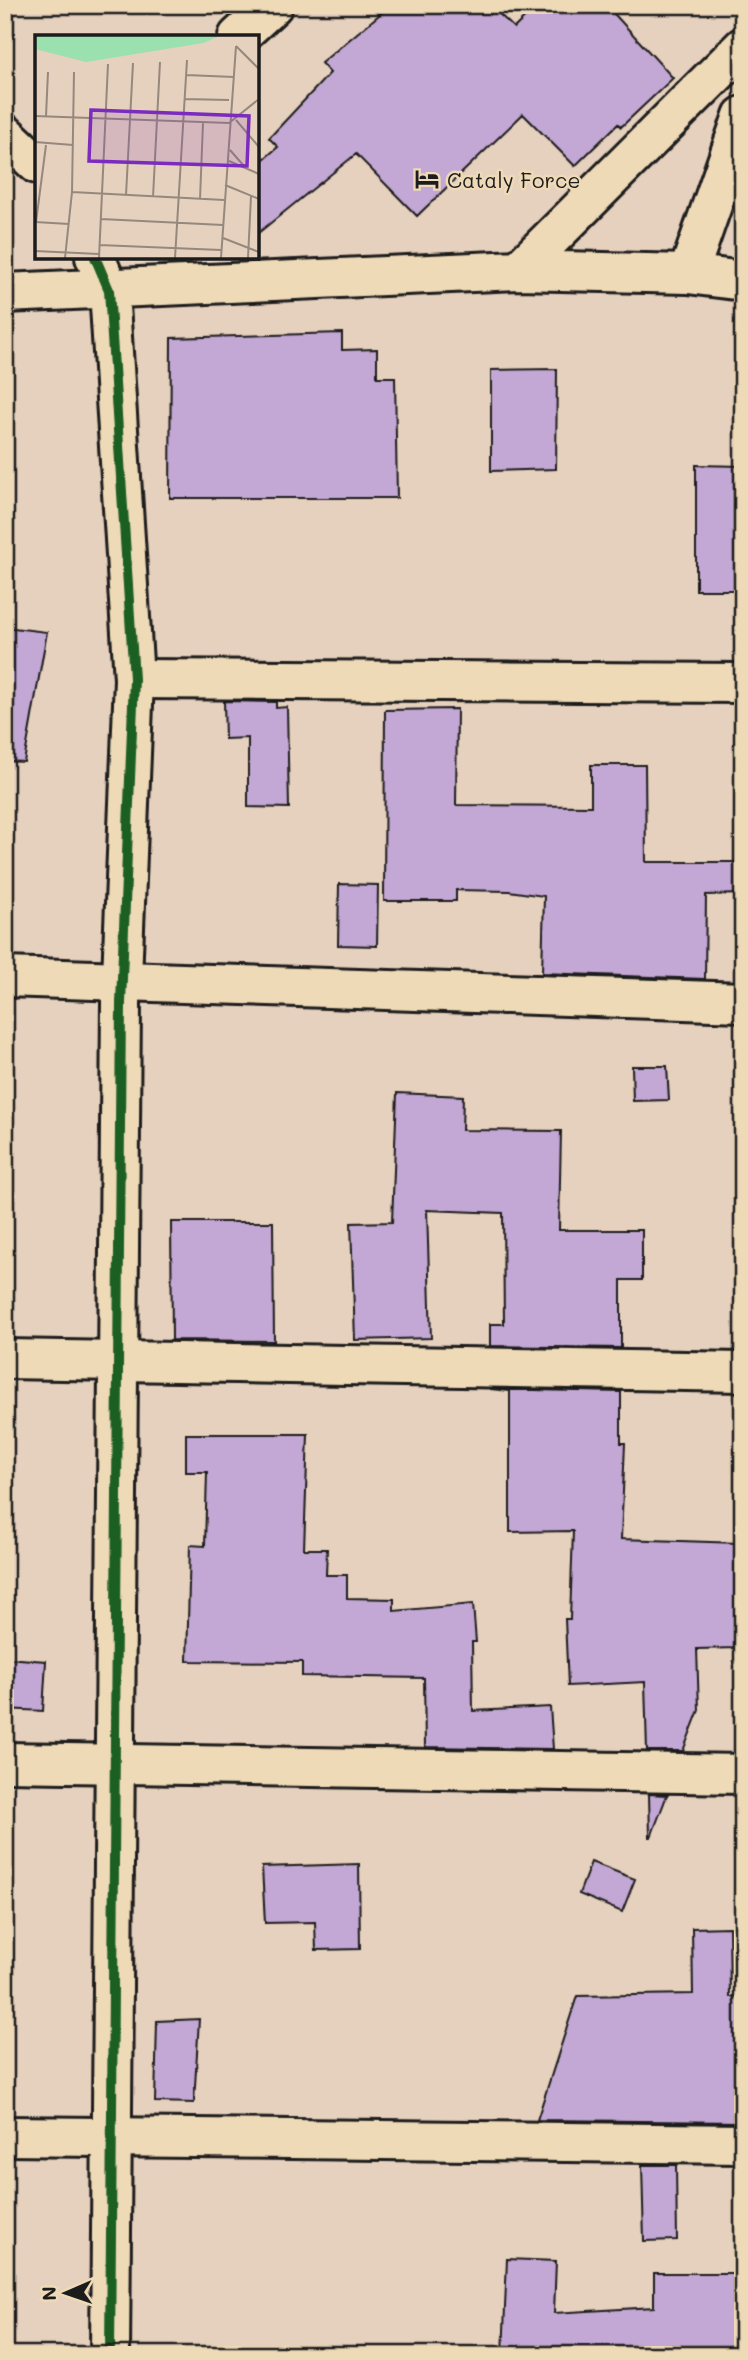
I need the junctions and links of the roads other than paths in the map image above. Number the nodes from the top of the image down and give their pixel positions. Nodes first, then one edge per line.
1 (273, 5) edge
2 (240, 35) edge
3 (743, 47) edge
4 (743, 116) edge
5 (5, 134) edge
6 (35, 162) edge
7 (519, 270) junction
8 (102, 274) edge
9 (688, 274) junction
10 (743, 281) edge
11 (5, 293) edge
12 (134, 679) junction
13 (743, 682) edge
14 (5, 977) edge
15 (122, 981) junction
16 (743, 1002) edge
17 (5, 1359) edge
18 (117, 1361) junction
19 (743, 1372) edge
20 (5, 1762) edge
21 (116, 1764) junction
22 (743, 1774) edge
23 (5, 2136) edge
24 (112, 2137) junction
25 (743, 2144) edge
26 (110, 2355) edge

1 - 2 street
3 - 7 street
4 - 9 street
5 - 6 street
7 - 8 street
7 - 9 street
8 - 11 street
8 - 12 street
9 - 10 street
12 - 13 street
12 - 15 street
14 - 15 street
15 - 16 street
15 - 18 street
17 - 18 street
18 - 19 street
18 - 21 street
20 - 21 street
21 - 22 street
21 - 24 street
23 - 24 street
24 - 25 street
24 - 26 street

